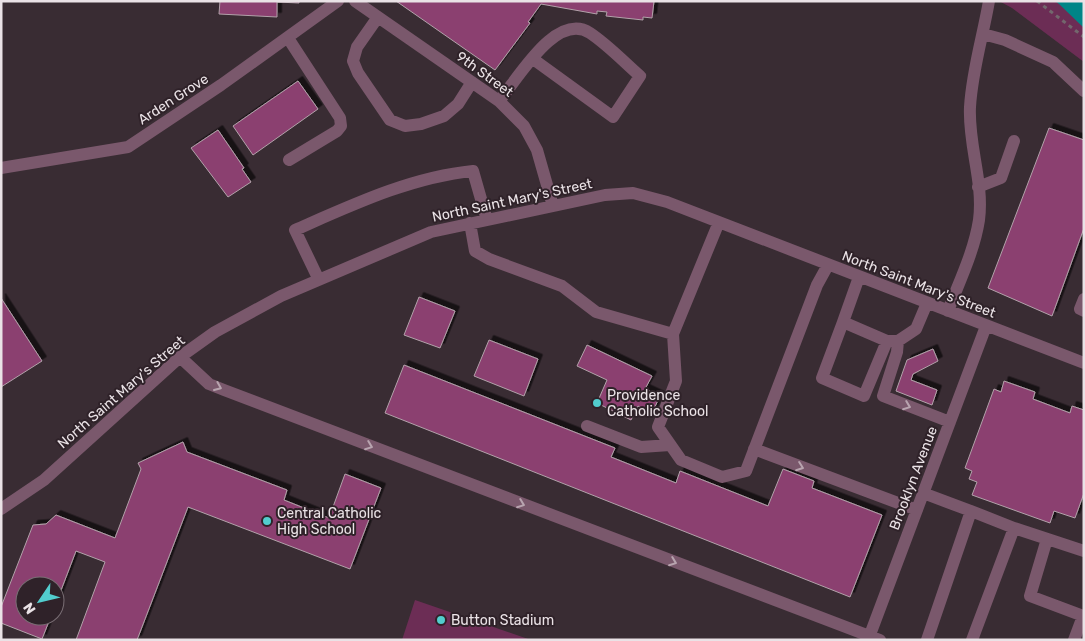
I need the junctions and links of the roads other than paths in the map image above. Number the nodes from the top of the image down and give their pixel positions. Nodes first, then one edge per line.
1 (338, 1) edge
2 (355, 1) edge
3 (988, 1) edge
4 (378, 17) junction
5 (983, 34) junction
6 (288, 38) junction
7 (533, 59) junction
8 (472, 82) junction
9 (1084, 91) edge
10 (499, 101) junction
11 (1014, 141) dead end
12 (289, 160) dead end
13 (1, 168) edge
14 (978, 187) junction
15 (553, 206) junction
16 (486, 220) junction
17 (719, 222) junction
18 (470, 223) junction
19 (828, 265) junction
20 (859, 277) junction
21 (318, 278) junction
22 (1084, 299) edge
23 (927, 303) junction
24 (948, 311) junction
25 (1084, 311) edge
26 (843, 322) junction
27 (986, 326) junction
28 (673, 334) junction
29 (892, 341) junction
30 (180, 357) junction
31 (1084, 363) edge
32 (864, 396) junction
33 (883, 396) junction
34 (950, 422) junction
35 (587, 426) dead end
36 (670, 445) junction
37 (754, 450) junction
38 (924, 493) junction
39 (1, 508) edge
40 (917, 510) junction
41 (971, 511) junction
42 (1014, 528) junction
43 (1047, 539) junction
44 (1084, 551) edge
45 (1083, 614) edge
46 (872, 638) edge
47 (926, 640) edge
48 (972, 640) edge
49 (1074, 640) edge

1 - 6 street, Arden Grove
2 - 4 street, 9th Street
3 - 5 street
4 - 8 street, 9th Street
4 - 8 street
5 - 9 street
5 - 14 street
6 - 12 street
6 - 13 street, Arden Grove
7 - 7 street
7 - 10 street
8 - 10 street, 9th Street
10 - 15 street, 9th Street
11 - 14 street
14 - 24 street
15 - 16 street, North Saint Mary's Street
15 - 17 street, North Saint Mary's Street
16 - 18 street, North Saint Mary's Street
16 - 21 street
17 - 19 street, North Saint Mary's Street
17 - 28 street
18 - 21 street, North Saint Mary's Street
18 - 28 street
19 - 20 street, North Saint Mary's Street
19 - 37 street
20 - 23 street, North Saint Mary's Street
20 - 26 street
21 - 30 street, North Saint Mary's Street
22 - 25 street
23 - 24 street, North Saint Mary's Street
23 - 29 street
24 - 27 street, North Saint Mary's Street
26 - 29 street
26 - 32 street
27 - 31 street, North Saint Mary's Street
27 - 34 street, Brooklyn Avenue
28 - 36 street
29 - 32 street
29 - 33 street
30 - 39 street, North Saint Mary's Street
30 -> 46 street
32 - 33 street
33 -> 34 street
34 - 38 street, Brooklyn Avenue
35 - 36 street
36 - 37 street
37 -> 40 street
38 - 40 street, Brooklyn Avenue
38 - 41 street
40 - 46 street, Brooklyn Avenue
41 - 42 street
41 - 47 street
42 - 43 street
42 - 48 street
43 - 44 street
43 - 45 street
45 - 49 street

